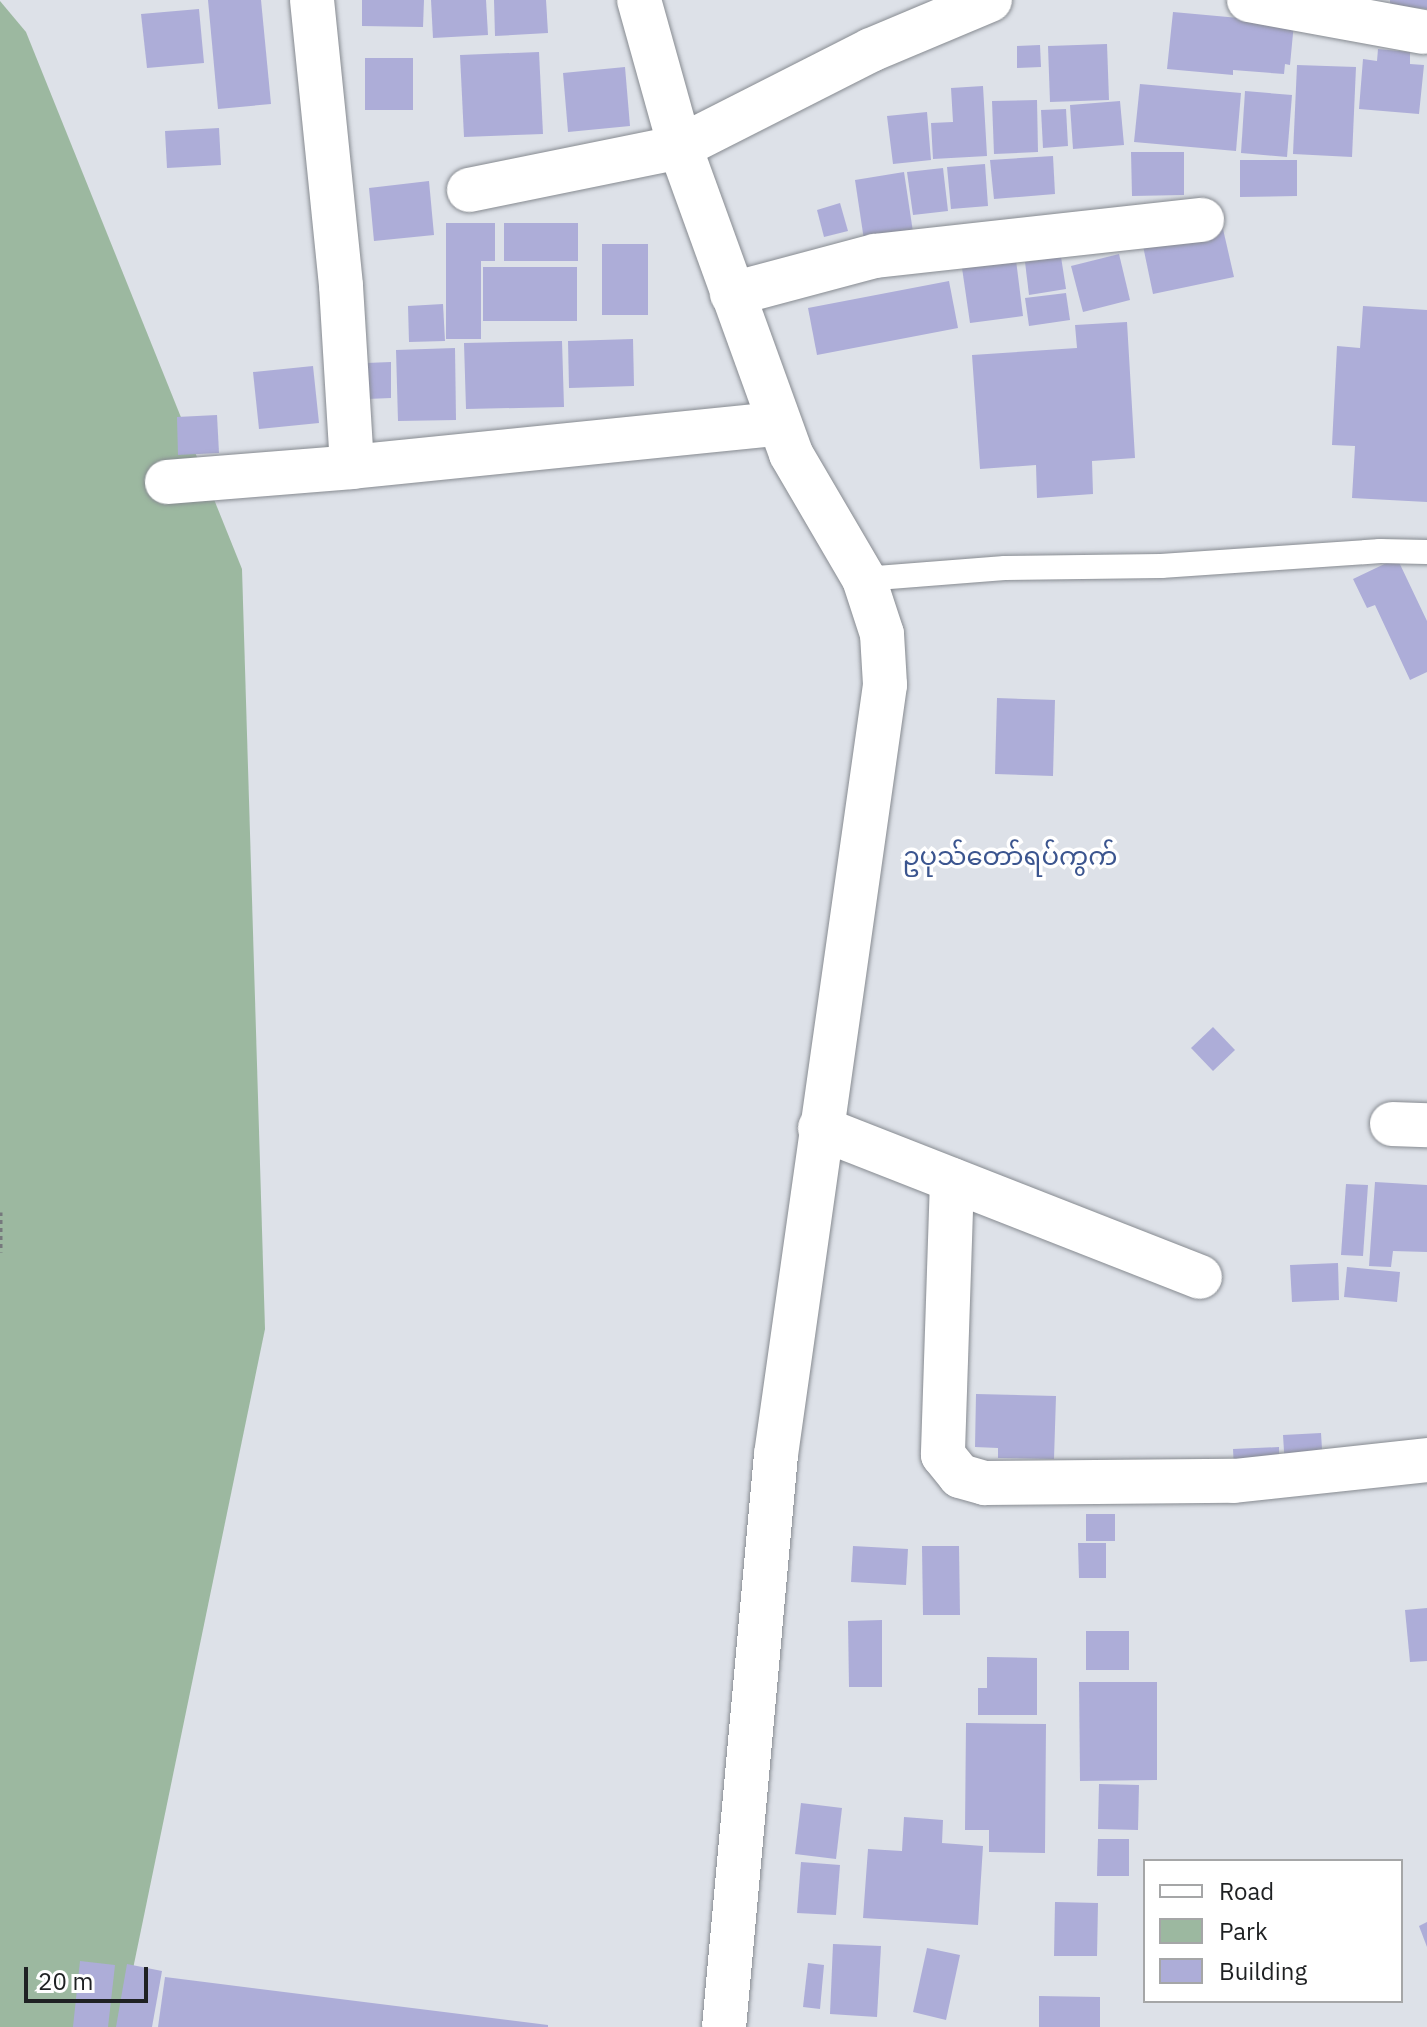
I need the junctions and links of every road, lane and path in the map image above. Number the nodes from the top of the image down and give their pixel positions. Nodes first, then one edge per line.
1 (312, 0) edge
2 (639, 0) edge
3 (990, 0) edge
4 (1249, 0) edge
5 (1423, 32) dead end
6 (680, 147) junction
7 (469, 190) dead end
8 (1202, 220) dead end
9 (732, 294) junction
10 (779, 424) junction
11 (352, 467) junction
12 (167, 482) dead end
13 (1427, 552) edge
14 (864, 579) junction
15 (820, 1128) junction
16 (952, 1180) junction
17 (0, 1212) edge
18 (0, 1252) edge
19 (1200, 1277) dead end
20 (1427, 1460) edge
21 (724, 2027) edge

1 - 11 street
2 - 6 street
3 - 6 street
4 - 5 street
6 - 7 street
6 - 9 street
8 - 9 street
9 - 10 street
10 - 11 street
10 - 14 street
11 - 12 street
13 - 14 lane
14 - 15 street
15 - 16 street
15 - 21 street
16 - 19 street
16 - 20 street
17 - 18 path

